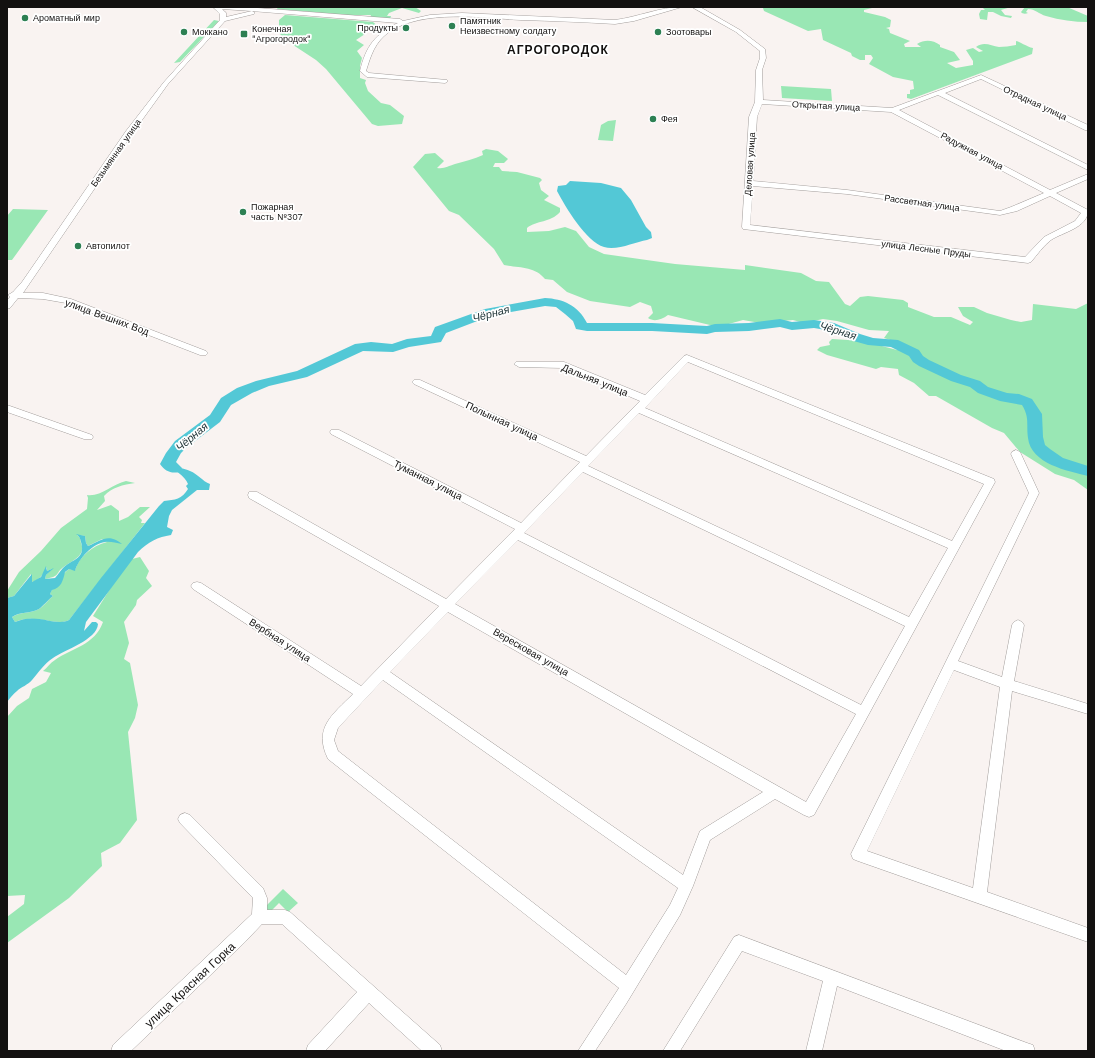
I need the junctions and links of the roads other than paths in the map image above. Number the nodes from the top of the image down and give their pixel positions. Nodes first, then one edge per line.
1 (216, 7) edge
2 (222, 7) edge
3 (679, 7) edge
4 (695, 7) edge
5 (262, 10) junction
6 (222, 20) junction
7 (408, 21) junction
8 (445, 81) dead end
9 (939, 93) junction
10 (759, 102) junction
11 (894, 110) junction
12 (1088, 128) edge
13 (1088, 168) edge
14 (1088, 176) edge
15 (749, 183) junction
16 (1051, 193) junction
17 (1087, 212) edge
18 (746, 227) joint
19 (12, 295) edge
20 (7, 306) edge
21 (203, 352) dead end
22 (519, 364) dead end
23 (417, 382) dead end
24 (643, 404) junction
25 (7, 408) edge
26 (335, 432) dead end
27 (88, 437) dead end
28 (1016, 454) dead end
29 (585, 464) junction
30 (253, 495) dead end
31 (519, 531) junction
32 (954, 546) junction
33 (197, 586) dead end
34 (448, 605) junction
35 (912, 624) junction
36 (1018, 625) dead end
37 (952, 664) junction
38 (382, 673) junction
39 (1007, 684) junction
40 (362, 694) junction
41 (1088, 708) edge
42 (863, 712) junction
43 (775, 791) junction
44 (185, 819) dead end
45 (686, 886) junction
46 (979, 897) junction
47 (260, 917) junction
48 (1088, 935) edge
49 (831, 978) junction
50 (628, 986) junction
51 (368, 992) junction
52 (119, 1051) edge
53 (314, 1051) edge
54 (434, 1051) edge
55 (586, 1051) edge
56 (671, 1051) edge
57 (814, 1051) edge
58 (1027, 1051) edge

1 - 6 street
2 - 5 street
3 - 7 street
4 - 10 street, Деловая улица
5 - 6 street
5 - 7 street
6 - 19 street, Безымянная улица
7 - 8 street
9 - 11 street
9 - 12 street, Отрадная улица
9 - 13 street
10 - 11 street, Открытая улица
10 - 15 street, Деловая улица
11 - 16 street, Радужная улица
14 - 16 street, Рассветная улица
15 - 16 street, Рассветная улица
15 - 18 street, Деловая улица
16 - 17 street, Радужная улица
17 - 18 street, улица Лесные Пруды
19 - 20 street, Безымянная улица
19 - 21 street, улица Вешних Вод
22 - 24 street, Дальняя улица
23 - 29 street, Полынная улица
24 - 29 street
24 - 32 street, Дальняя улица
24 - 32 street
25 - 27 street
26 - 31 street, Туманная улица
28 - 37 street
29 - 31 street
29 - 35 street, Полынная улица
30 - 34 street, Вересковая улица
31 - 34 street
31 - 42 street, Туманная улица
32 - 35 street
33 - 40 street, Вербная улица
34 - 38 street
34 - 43 street, Вересковая улица
35 - 42 street
36 - 39 street
37 - 39 street
37 - 46 street
38 - 40 street
38 - 45 street
39 - 41 street
39 - 46 street
40 - 50 street
42 - 43 street, Вересковая улица
43 - 45 street
44 - 47 street
45 - 50 street
46 - 48 street
47 - 51 street
47 - 52 street, улица Красная Горка
49 - 56 street
49 - 57 street
49 - 58 street
50 - 55 street
51 - 53 street
51 - 54 street

